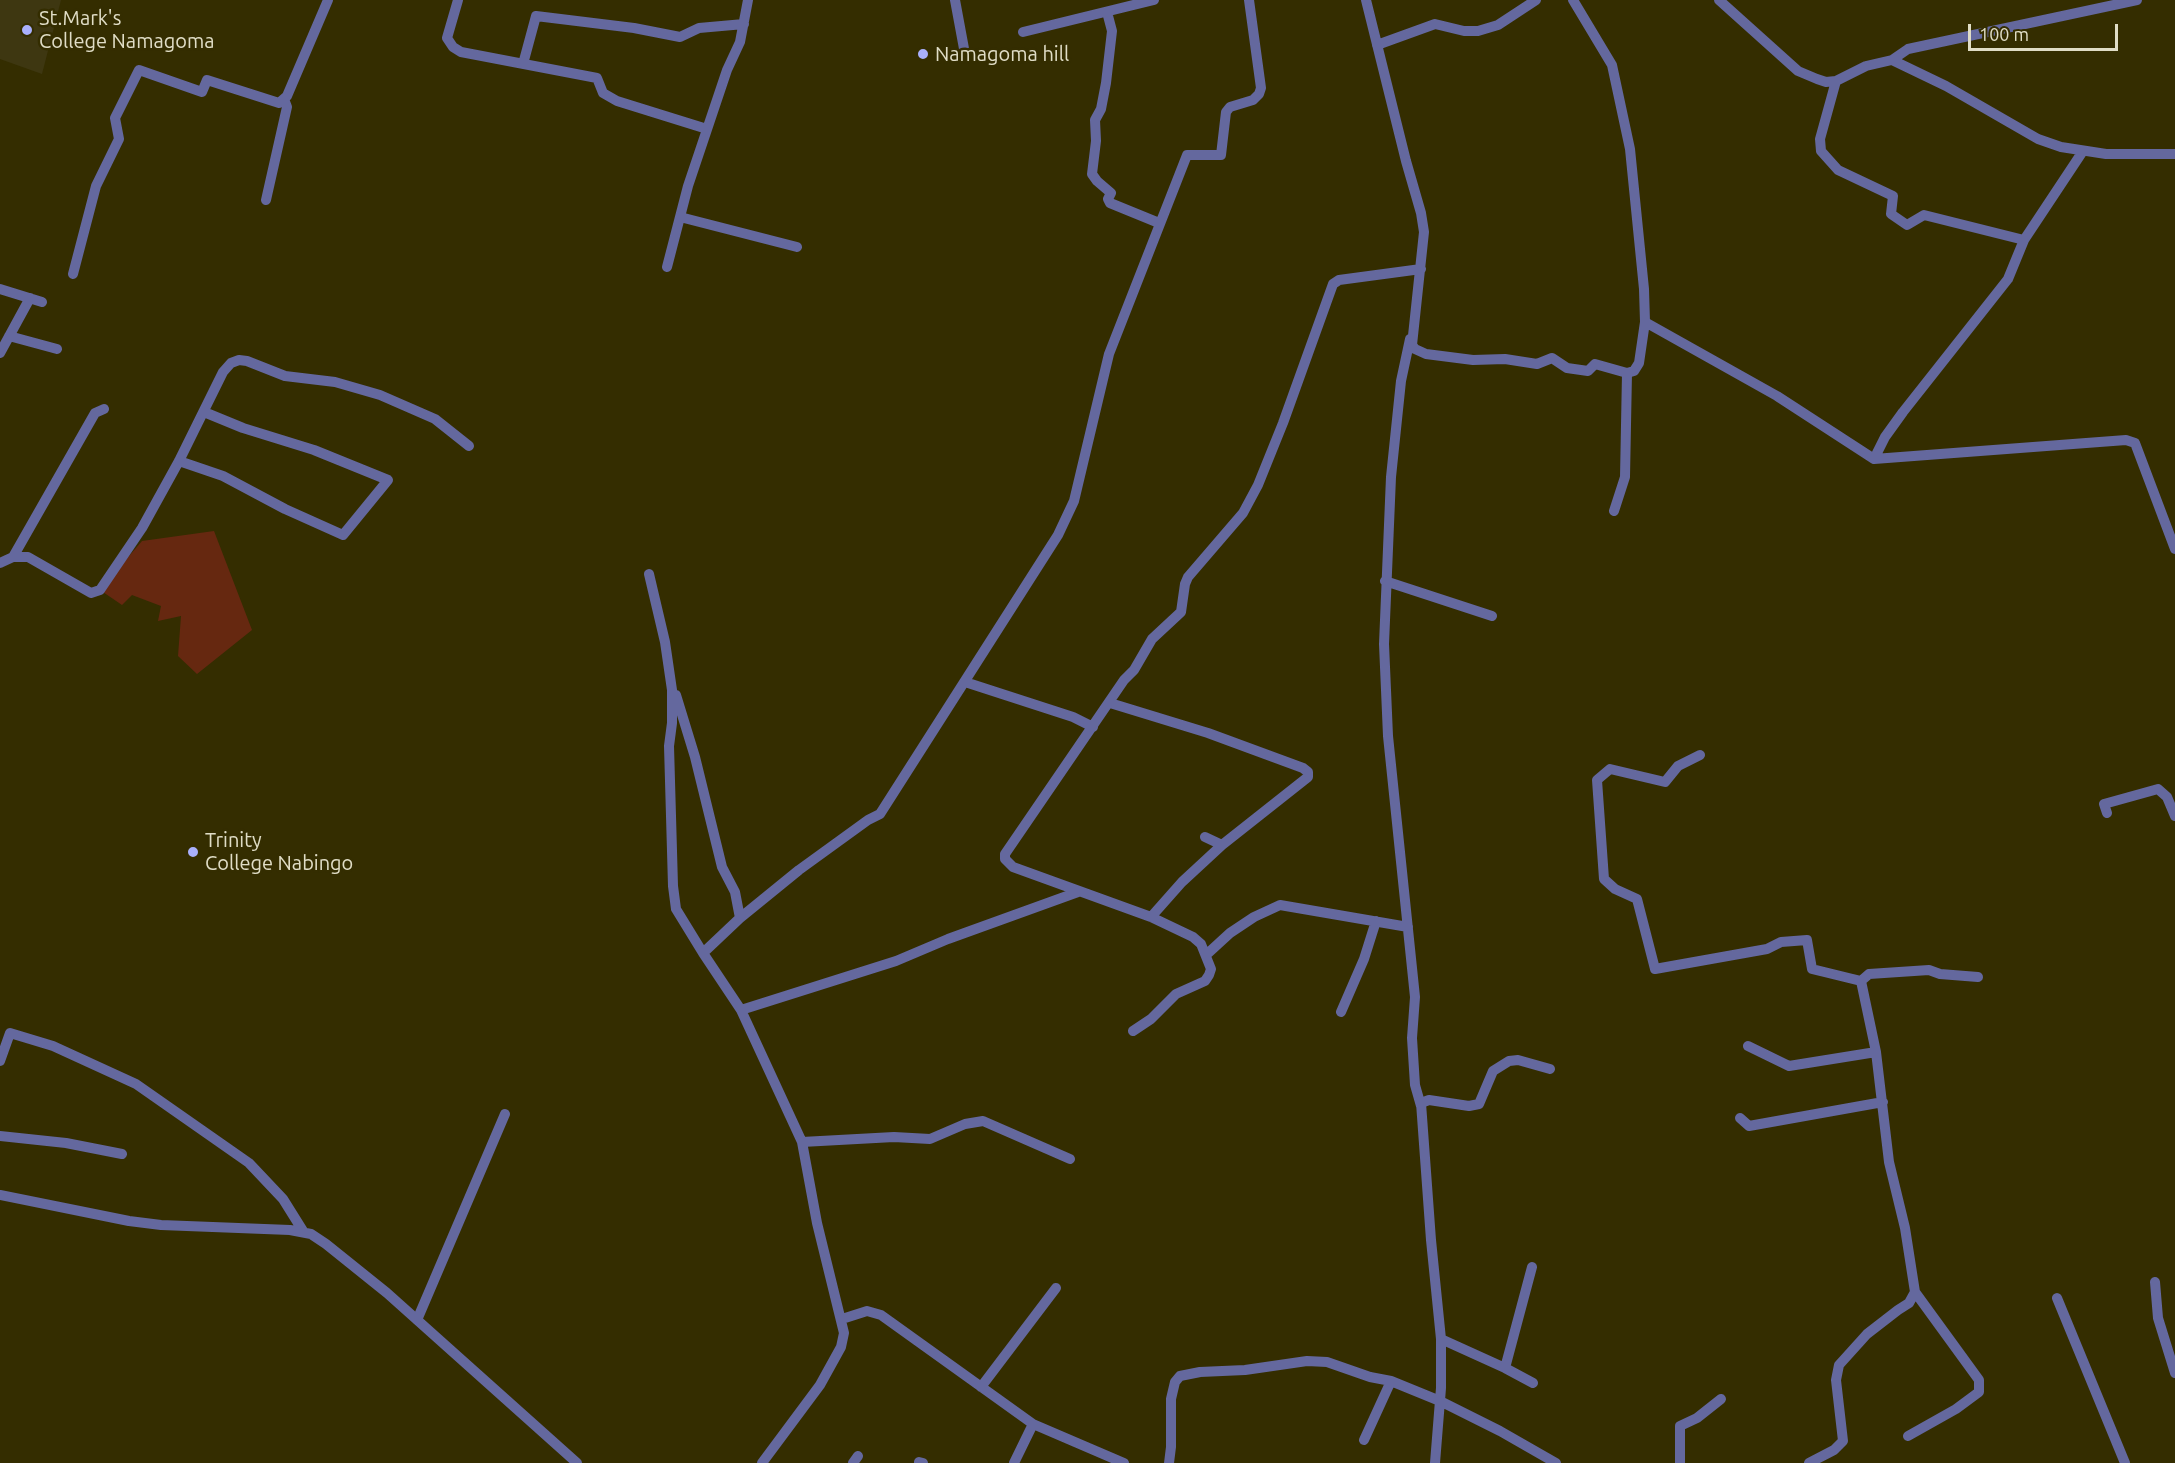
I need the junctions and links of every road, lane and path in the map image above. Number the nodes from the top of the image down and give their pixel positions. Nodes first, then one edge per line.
1 (328, 0) edge
2 (458, 0) edge
3 (748, 0) edge
4 (955, 0) edge
5 (1154, 0) edge
6 (1249, 0) edge
7 (1366, 0) edge
8 (1536, 0) edge
9 (1573, 0) edge
10 (1719, 0) edge
11 (2137, 0) edge
12 (1107, 12) junction
13 (744, 24) junction
14 (1023, 32) dead end
15 (1377, 45) junction
16 (965, 54) dead end
17 (1892, 60) junction
18 (523, 64) junction
19 (1836, 81) junction
20 (284, 99) junction
21 (708, 129) junction
22 (2083, 151) junction
23 (2175, 154) edge
24 (266, 200) dead end
25 (680, 218) junction
26 (1159, 223) junction
27 (2024, 240) junction
28 (797, 247) dead end
29 (667, 267) dead end
30 (1421, 269) junction
31 (73, 274) dead end
32 (0, 289) edge
33 (30, 298) junction
34 (42, 302) dead end
35 (1417, 304) junction
36 (1645, 322) junction
37 (9, 336) junction
38 (57, 349) dead end
39 (0, 353) edge
40 (1627, 373) junction
41 (104, 409) dead end
42 (204, 412) junction
43 (469, 446) dead end
44 (1874, 459) junction
45 (179, 461) junction
46 (1614, 511) dead end
47 (2175, 549) edge
48 (13, 557) junction
49 (0, 563) edge
50 (649, 574) dead end
51 (1385, 581) junction
52 (1492, 616) dead end
53 (669, 672) junction
54 (965, 682) junction
55 (1110, 703) junction
56 (1093, 727) junction
57 (1700, 755) dead end
58 (2108, 813) dead end
59 (2175, 816) edge
60 (1205, 837) dead end
61 (1222, 845) junction
62 (1078, 892) junction
63 (1151, 917) junction
64 (740, 918) junction
65 (1376, 921) junction
66 (1408, 927) junction
67 (703, 953) junction
68 (1206, 955) junction
69 (1978, 977) dead end
70 (1861, 981) junction
71 (741, 1010) junction
72 (1341, 1012) dead end
73 (5, 1031) edge
74 (1133, 1032) dead end
75 (1748, 1046) dead end
76 (1876, 1052) junction
77 (0, 1061) edge
78 (1550, 1069) dead end
79 (1883, 1102) junction
80 (1421, 1106) junction
81 (505, 1114) dead end
82 (1740, 1118) dead end
83 (0, 1136) edge
84 (802, 1142) junction
85 (122, 1154) dead end
86 (1070, 1159) dead end
87 (0, 1195) edge
88 (303, 1231) junction
89 (1532, 1267) dead end
90 (2155, 1282) dead end
91 (1056, 1288) dead end
92 (1914, 1292) junction
93 (2057, 1298) dead end
94 (842, 1319) junction
95 (417, 1320) junction
96 (1441, 1339) junction
97 (1506, 1368) junction
98 (2175, 1373) edge
99 (1391, 1381) junction
100 (1533, 1383) dead end
101 (981, 1387) junction
102 (1721, 1399) dead end
103 (1440, 1401) junction
104 (1034, 1424) junction
105 (1908, 1436) dead end
106 (1364, 1440) dead end
107 (575, 1462) edge
108 (762, 1463) edge
109 (1014, 1463) edge
110 (1124, 1463) edge
111 (1169, 1463) edge
112 (1435, 1463) edge
113 (1556, 1463) edge
114 (1680, 1463) edge
115 (1809, 1463) edge
116 (2125, 1463) edge

1 - 20 street
2 - 18 street
3 - 13 street
4 - 16 street
5 - 12 street
6 - 26 street
7 - 15 street
8 - 15 street
9 - 36 street
10 - 19 street
11 - 17 street
12 - 14 street
12 - 26 street
13 - 18 street
13 - 21 street
15 - 30 street
17 - 19 street
17 - 22 street
18 - 21 street
19 - 27 street
20 - 24 street
20 - 31 street
21 - 25 street
22 - 23 street
22 - 27 street
25 - 28 street
25 - 29 street
26 - 54 street
27 - 44 street
30 - 35 street
30 - 55 street
32 - 33 street
33 - 34 street
33 - 37 street
35 - 40 street
35 - 51 street
36 - 40 street
36 - 44 street
37 - 38 street
37 - 39 street
40 - 46 street
41 - 48 street
42 - 43 street
42 - 45 street
42 - 45 street
44 - 47 street
45 - 48 street
48 - 49 street
50 - 53 street
51 - 52 street
51 - 66 street
53 - 64 street
53 - 67 street
54 - 56 street
54 - 64 street
55 - 56 street
55 - 61 street
56 - 62 street
57 - 70 street
58 - 59 street
60 - 61 street
61 - 63 street
62 - 63 street
62 - 71 street
63 - 68 street
64 - 67 street
65 - 66 street
65 - 68 street
65 - 72 street
66 - 80 street
67 - 71 street
68 - 74 street
69 - 70 street
70 - 76 street
71 - 84 street
73 - 77 street
73 - 88 street
75 - 76 street
76 - 79 street
78 - 80 street
79 - 82 street
79 - 92 street
80 - 96 street
81 - 95 street
83 - 85 street
84 - 86 street
84 - 94 street
87 - 88 street
88 - 95 street
89 - 97 street
90 - 98 street
91 - 101 street
92 - 105 street
92 - 115 street
93 - 116 street
94 - 101 street
94 - 108 street
95 - 107 street
96 - 97 street
96 - 103 street
97 - 100 street
99 - 103 street
99 - 106 street
99 - 111 street
101 - 104 street
102 - 114 street
103 - 112 street
103 - 113 street
104 - 109 street
104 - 110 street

